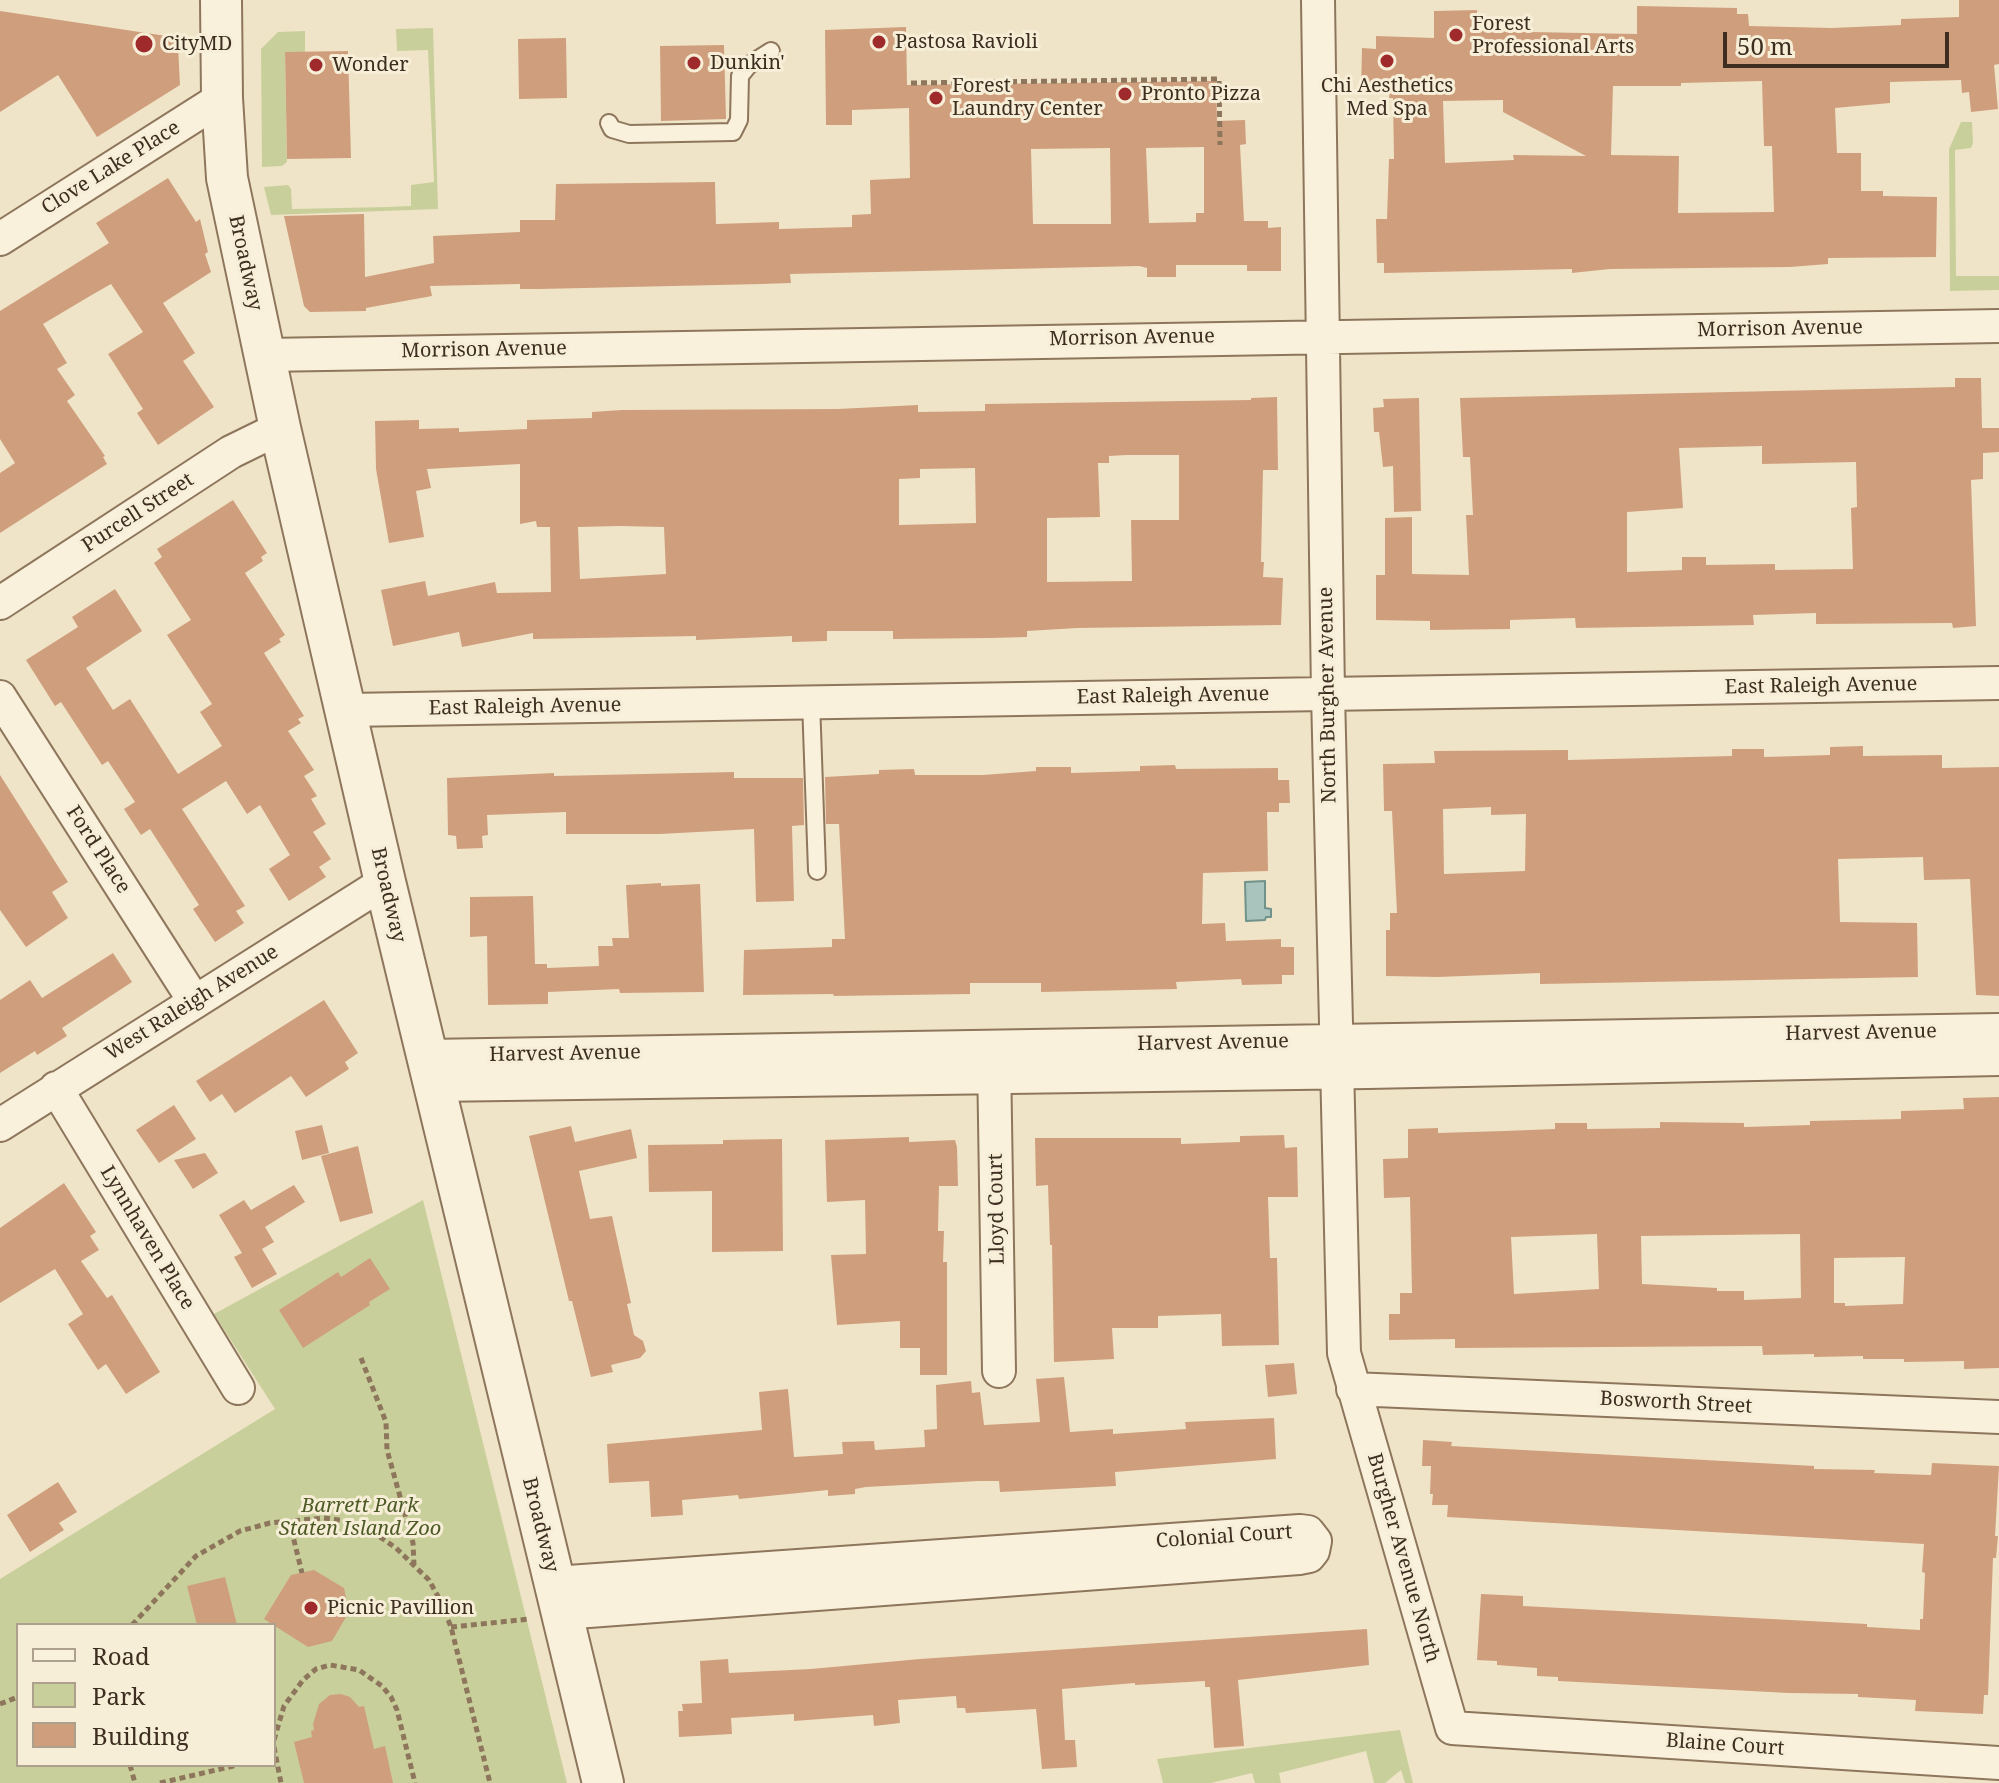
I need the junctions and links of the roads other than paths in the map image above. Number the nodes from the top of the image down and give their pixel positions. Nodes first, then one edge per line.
1 (221, 0) edge
2 (1318, 0) edge
3 (771, 51) dead end
4 (222, 98) junction
5 (609, 123) dead end
6 (0, 239) edge
7 (1999, 326) edge
8 (1322, 335) junction
9 (265, 355) junction
10 (280, 428) junction
11 (0, 603) edge
12 (1999, 683) edge
13 (1328, 694) junction
14 (0, 697) edge
15 (811, 701) junction
16 (346, 710) junction
17 (817, 871) dead end
18 (385, 882) junction
19 (195, 1002) junction
20 (1999, 1030) edge
21 (1807, 1048) junction
22 (1336, 1057) junction
23 (1999, 1059) edge
24 (994, 1062) junction
25 (430, 1071) junction
26 (56, 1088) junction
27 (0, 1125) edge
28 (999, 1371) dead end
29 (238, 1388) dead end
30 (1353, 1389) junction
31 (1999, 1417) edge
32 (1016, 1565) junction
33 (550, 1605) junction
34 (1452, 1728) joint
35 (1999, 1763) edge
36 (603, 1783) edge

1 - 4 street, Broadway
2 - 8 street, North Burgher Avenue
3 - 5 lane
4 - 6 street, Clove Lake Place
4 - 9 street, Broadway
7 - 8 street, Morrison Avenue
8 - 9 street, Morrison Avenue
8 - 13 street, North Burgher Avenue
9 - 10 street, Broadway
10 - 11 street, Purcell Street
10 - 16 street, Broadway
12 - 13 street, East Raleigh Avenue
13 - 15 street, East Raleigh Avenue
13 - 22 street, North Burgher Avenue
14 - 19 street, Ford Place
15 - 16 street, East Raleigh Avenue
15 - 17 lane
16 - 18 street, Broadway
18 - 19 street, West Raleigh Avenue
18 - 25 street, Broadway
19 - 26 street, West Raleigh Avenue
20 - 21 street, Harvest Avenue
21 - 22 street, Harvest Avenue
21 - 23 street, Harvest Avenue
22 - 24 street, Harvest Avenue
22 - 30 street, North Burgher Avenue
24 - 25 street, Harvest Avenue
24 - 28 street, Lloyd Court
25 - 33 street, Broadway
26 - 27 street, West Raleigh Avenue
26 - 29 street, Lynnhaven Place
30 - 31 street, Bosworth Street
30 - 34 street, Burgher Avenue North
32 - 32 street, Colonial Court
32 - 33 street, Colonial Court
33 - 36 street, Broadway
34 - 35 street, Blaine Court

